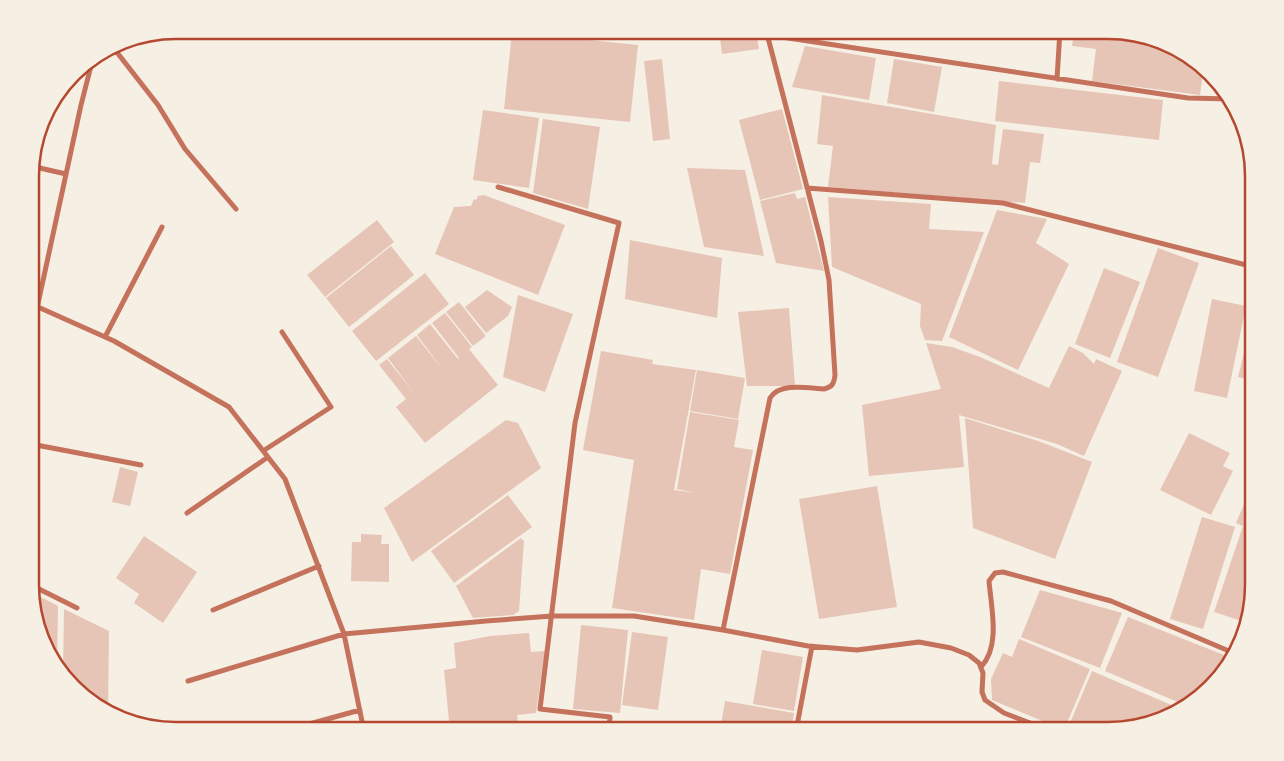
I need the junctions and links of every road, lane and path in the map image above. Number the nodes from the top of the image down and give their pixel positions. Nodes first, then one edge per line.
1 (769, 39) edge
2 (805, 39) edge
3 (1059, 39) edge
4 (117, 52) edge
5 (90, 69) edge
6 (1056, 79) junction
7 (1222, 99) edge
8 (39, 168) edge
9 (66, 174) junction
10 (498, 187) dead end
11 (807, 188) junction
12 (236, 209) dead end
13 (162, 227) dead end
14 (1245, 265) edge
15 (39, 301) edge
16 (39, 306) edge
17 (282, 332) dead end
18 (105, 337) junction
19 (39, 445) edge
20 (263, 451) junction
21 (268, 458) junction
22 (141, 464) dead end
23 (187, 514) dead end
24 (318, 566) junction
25 (39, 589) edge
26 (78, 608) dead end
27 (213, 610) dead end
28 (552, 616) junction
29 (723, 630) junction
30 (344, 634) junction
31 (812, 646) junction
32 (1229, 651) edge
33 (981, 667) junction
34 (188, 682) dead end
35 (360, 710) junction
36 (317, 722) edge
37 (362, 722) edge
38 (610, 722) edge
39 (798, 722) edge
40 (1029, 722) edge

1 - 11 street
2 - 6 street
3 - 6 street
4 - 12 street
5 - 9 street
6 - 7 street
8 - 9 street
9 - 15 street
10 - 28 street
11 - 14 street
11 - 29 street
13 - 18 street
16 - 18 street
17 - 20 street
18 - 20 street
19 - 22 street
20 - 21 street
21 - 23 street
21 - 24 street
24 - 27 street
24 - 30 street
25 - 26 street
28 - 29 street
28 - 30 street
28 - 38 street
29 - 31 street
30 - 34 street
30 - 35 street
31 - 33 street
31 - 39 street
32 - 33 street
33 - 40 street
35 - 36 street
35 - 37 street

